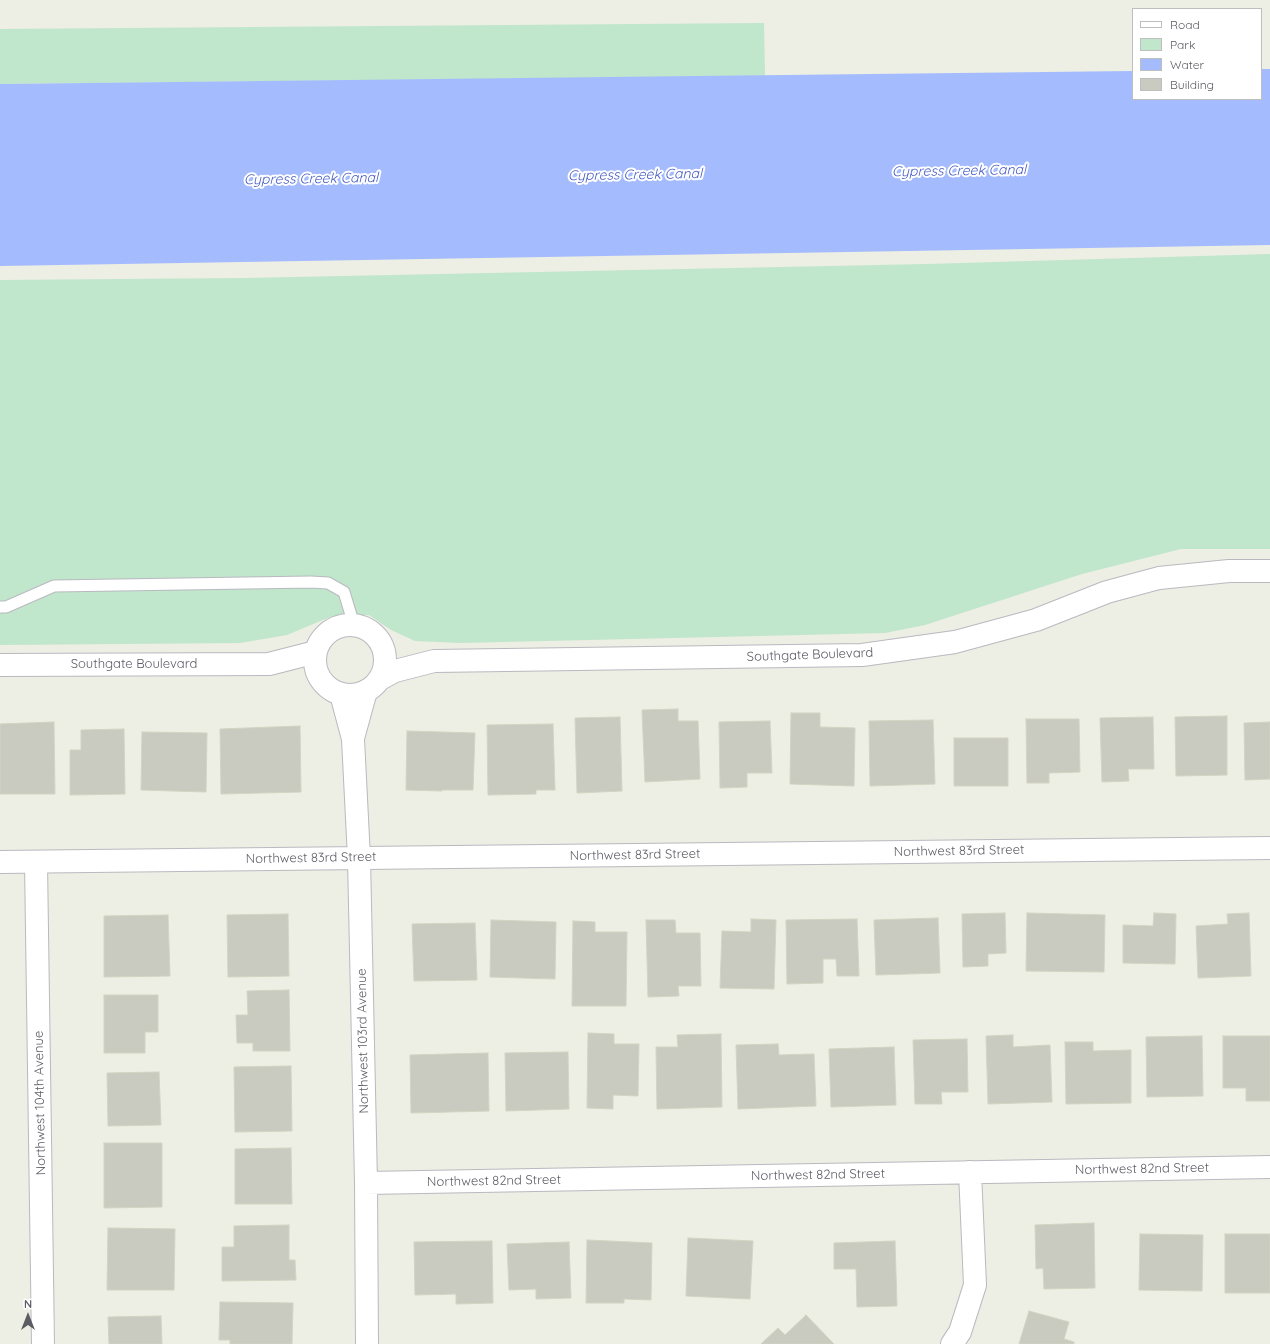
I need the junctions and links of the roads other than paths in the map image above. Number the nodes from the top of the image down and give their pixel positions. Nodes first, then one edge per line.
1 (1270, 571) edge
2 (0, 607) edge
3 (354, 625) junction
4 (378, 639) junction
5 (316, 652) junction
6 (434, 661) junction
7 (269, 664) junction
8 (0, 665) edge
9 (323, 682) junction
10 (373, 685) junction
11 (341, 694) junction
12 (353, 739) junction
13 (1270, 848) edge
14 (359, 858) junction
15 (0, 862) edge
16 (36, 862) junction
17 (1270, 1167) edge
18 (970, 1172) junction
19 (366, 1183) junction
20 (43, 1344) edge
21 (367, 1344) edge
22 (952, 1344) edge

1 - 6 street, Southgate Boulevard
2 - 3 lane
3 - 4 street
3 - 5 street
4 - 6 street, Southgate Boulevard
4 - 10 street
5 - 7 street, Southgate Boulevard
5 - 9 street
6 - 10 street, Southgate Boulevard
7 - 8 street, Southgate Boulevard
7 - 9 street, Southgate Boulevard
9 - 11 street
10 - 11 street
10 - 12 street, Northwest 103rd Avenue
11 - 12 street, Northwest 103rd Avenue
12 - 14 street, Northwest 103rd Avenue
13 - 14 street, Northwest 83rd Street
14 - 16 street, Northwest 83rd Street
14 - 19 street, Northwest 103rd Avenue
15 - 16 street, Northwest 83rd Street
16 - 20 street, Northwest 104th Avenue
17 - 18 street, Northwest 82nd Street
18 - 19 street, Northwest 82nd Street
18 - 22 street
19 - 21 street, Northwest 103rd Avenue

